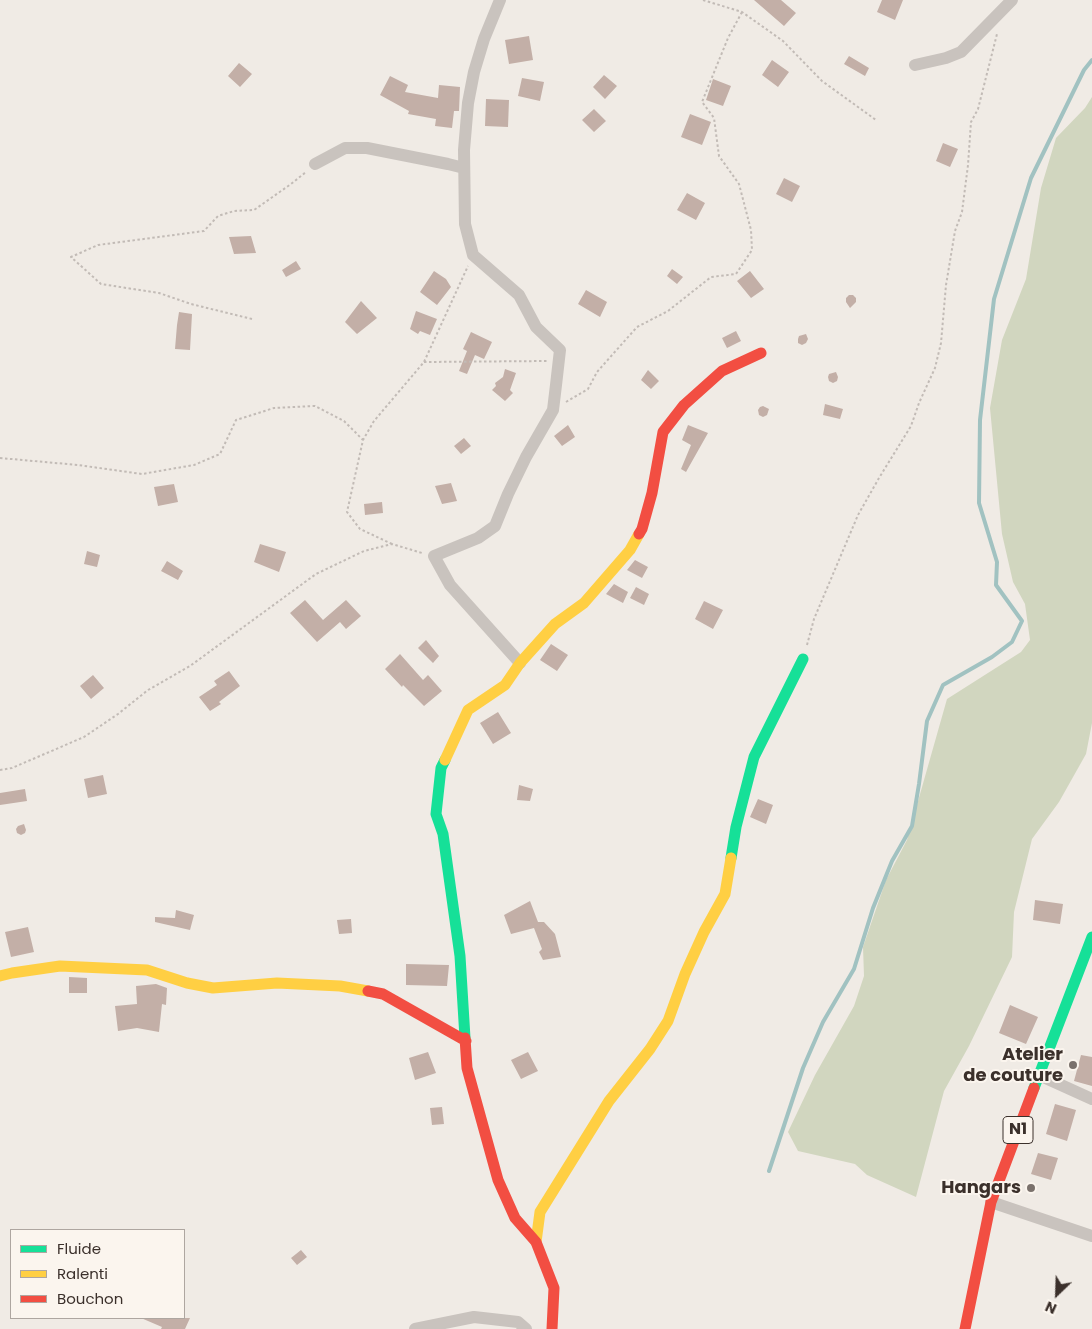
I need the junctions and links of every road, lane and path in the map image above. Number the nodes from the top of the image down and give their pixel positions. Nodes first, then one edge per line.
1 (500, 0) edge
2 (703, 0) edge
3 (1012, 0) edge
4 (742, 12) junction
5 (999, 30) dead end
6 (915, 65) dead end
7 (876, 120) dead end
8 (315, 164) joint
9 (464, 168) junction
10 (474, 255) junction
11 (252, 319) dead end
12 (761, 353) dead end
13 (559, 361) junction
14 (424, 362) junction
15 (553, 410) junction
16 (363, 440) junction
17 (0, 458) edge
18 (392, 544) junction
19 (434, 556) junction
20 (803, 660) joint
21 (520, 663) junction
22 (0, 770) edge
23 (1092, 937) edge
24 (0, 976) edge
25 (466, 1040) junction
26 (1039, 1075) junction
27 (1092, 1099) edge
28 (991, 1202) junction
29 (1092, 1236) edge
30 (536, 1242) junction
31 (415, 1329) edge
32 (526, 1329) edge
33 (552, 1329) edge
34 (965, 1329) edge

1 - 9 street
2 - 4 path
3 - 6 street
4 - 7 path
4 - 15 path
5 - 20 path
8 - 9 street
8 - 11 path
9 - 10 street
10 - 13 street
10 - 14 path
12 - 21 main road
13 - 14 path
13 - 15 street
14 - 16 path
15 - 19 street
16 - 17 path
16 - 18 path
18 - 19 path
18 - 22 path
19 - 21 street
20 - 30 main road
21 - 25 main road
23 - 26 main road, N1
24 - 25 main road
25 - 30 main road
26 - 27 street
26 - 28 main road, N1
28 - 29 street
28 - 34 main road, N1
30 - 33 main road
31 - 32 street

